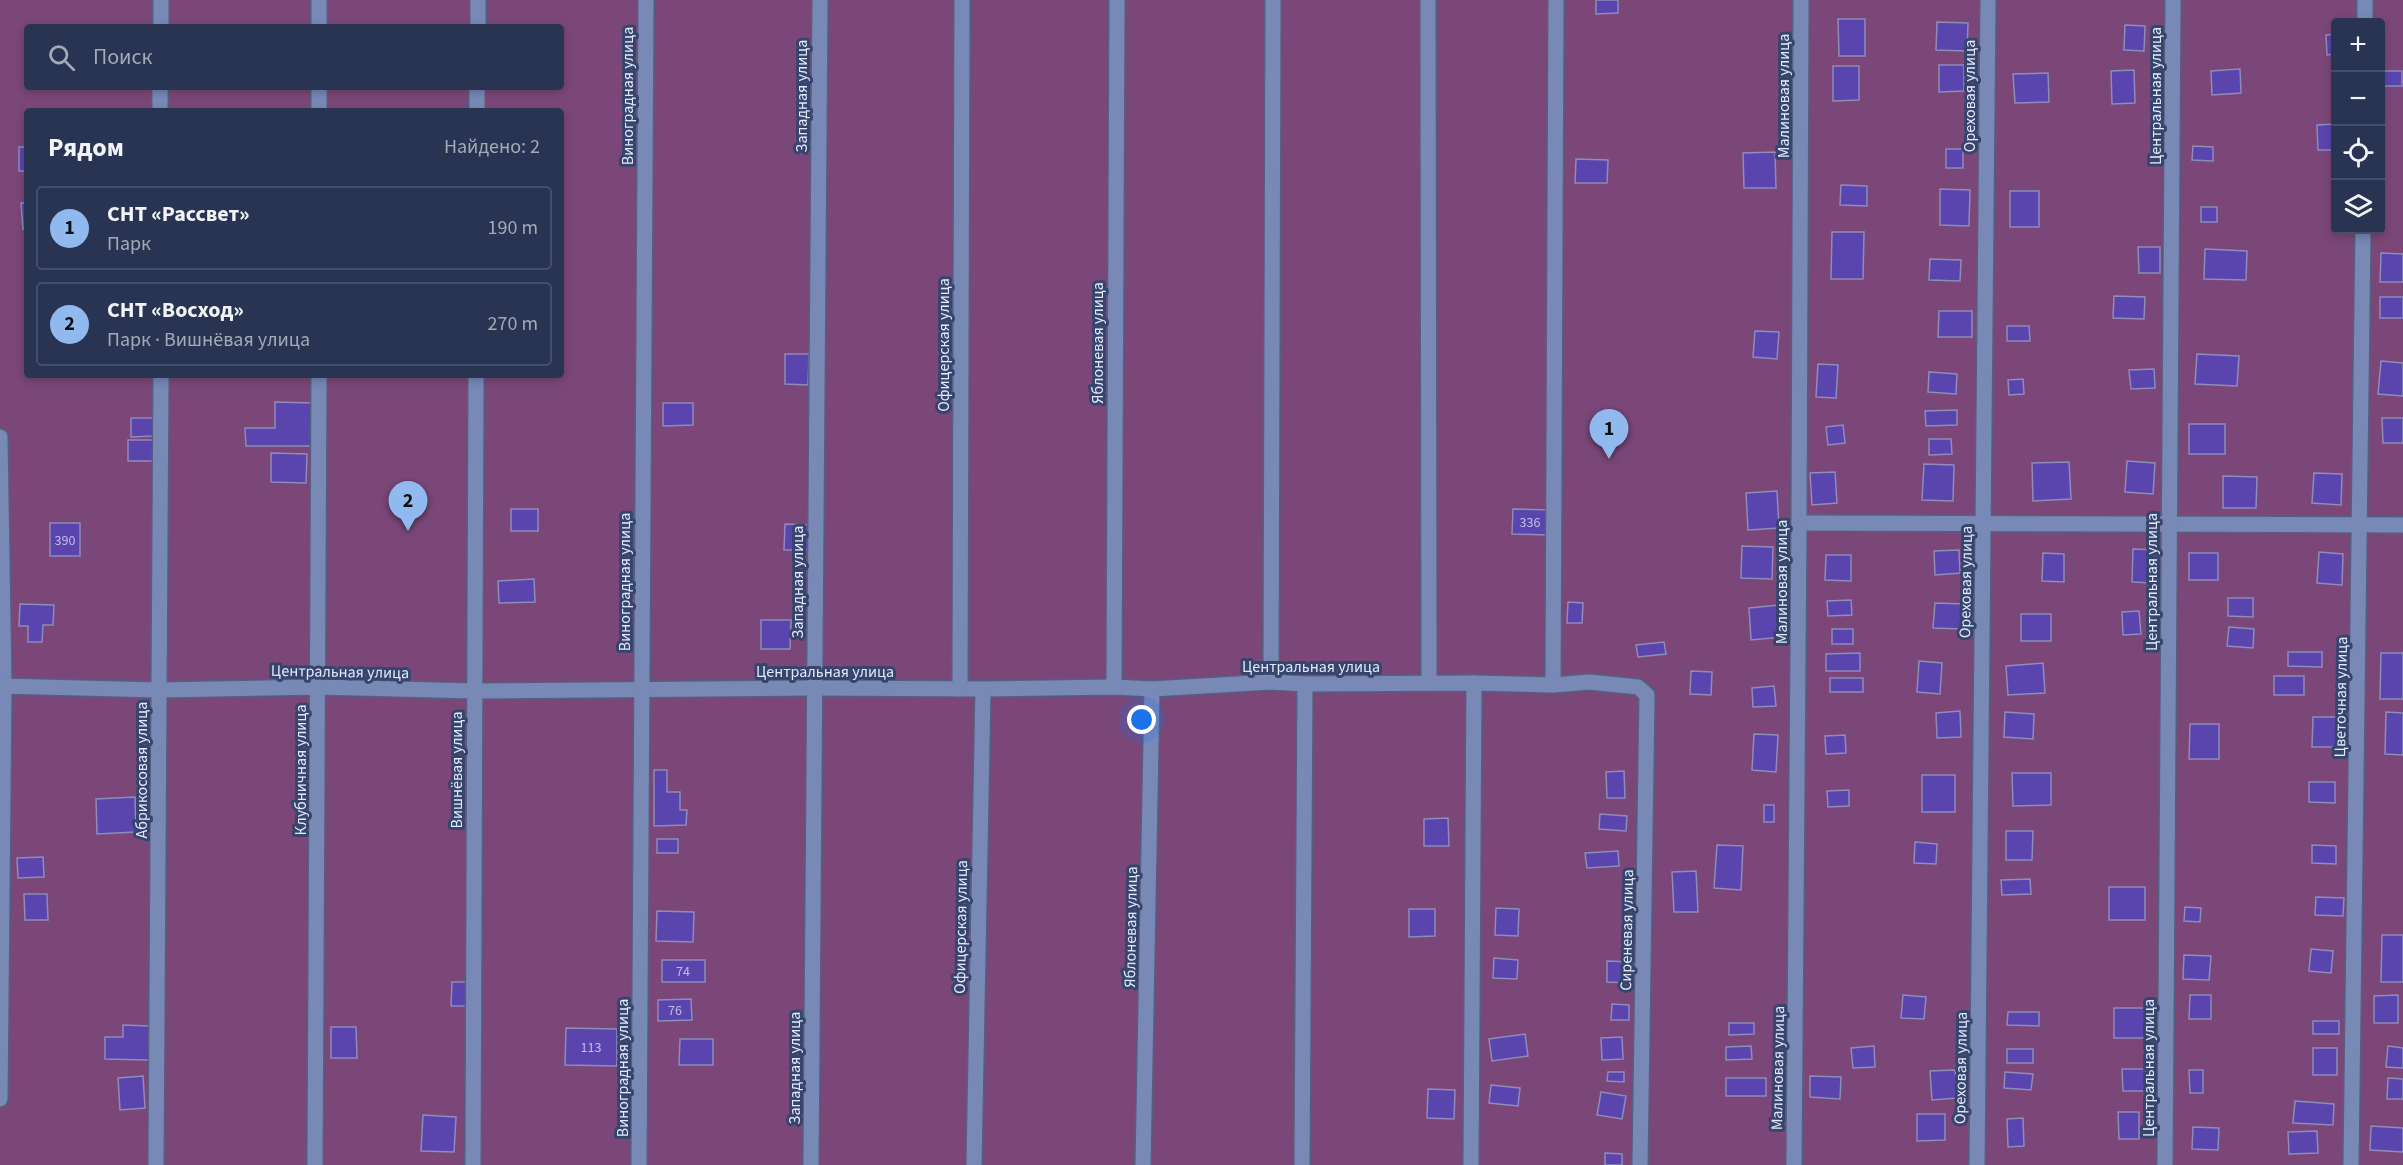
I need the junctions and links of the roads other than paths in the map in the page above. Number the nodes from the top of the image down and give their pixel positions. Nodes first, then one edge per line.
1 (161, 0) edge
2 (320, 0) edge
3 (478, 0) edge
4 (646, 0) edge
5 (820, 0) edge
6 (962, 0) edge
7 (1117, 0) edge
8 (1273, 0) edge
9 (1428, 0) edge
10 (1556, 0) edge
11 (1801, 0) edge
12 (1988, 0) edge
13 (2173, 0) edge
14 (2365, 0) edge
15 (2365, 18) edge
16 (161, 24) edge
17 (319, 24) edge
18 (478, 24) edge
19 (160, 90) edge
20 (319, 90) edge
21 (477, 90) edge
22 (160, 108) edge
23 (319, 108) edge
24 (477, 108) edge
25 (2363, 234) edge
26 (161, 378) edge
27 (319, 378) edge
28 (476, 378) edge
29 (0, 437) edge
30 (1984, 522) junction
31 (1799, 523) junction
32 (2169, 525) junction
33 (2361, 525) junction
34 (2403, 525) edge
35 (1270, 682) junction
36 (1429, 683) junction
37 (1474, 683) junction
38 (1305, 684) junction
39 (1553, 685) junction
40 (2, 686) edge
41 (318, 687) junction
42 (1114, 687) junction
43 (814, 688) junction
44 (960, 689) junction
45 (983, 689) junction
46 (1152, 689) junction
47 (159, 690) junction
48 (642, 690) junction
49 (474, 691) junction
50 (1647, 694) joint
51 (0, 1099) edge
52 (156, 1165) edge
53 (315, 1165) edge
54 (473, 1165) edge
55 (639, 1165) edge
56 (811, 1165) edge
57 (974, 1165) edge
58 (1143, 1165) edge
59 (1302, 1165) edge
60 (1471, 1165) edge
61 (1640, 1165) edge
62 (1794, 1165) edge
63 (1977, 1165) edge
64 (2165, 1165) edge
65 (2351, 1165) edge

1 - 16 street
2 - 17 street
3 - 18 street
4 - 48 street, Виноградная улица
5 - 43 street, Западная улица
6 - 44 street, Офицерская улица
7 - 42 street, Яблоневая улица
8 - 35 street
9 - 36 street
10 - 39 street
11 - 31 street, Малиновая улица
12 - 30 street, Ореховая улица
13 - 32 street, Центральная улица
14 - 15 street
19 - 22 street
20 - 23 street
21 - 24 street
25 - 33 street, Цветочная улица
26 - 47 street, Абрикосовая улица
27 - 41 street, Клубничная улица
28 - 49 street, Вишнёвая улица
29 - 40 street
30 - 31 street
30 - 32 street
30 - 63 street, Ореховая улица
31 - 62 street, Малиновая улица
32 - 33 street
32 - 64 street, Центральная улица
33 - 34 street
33 - 65 street, Цветочная улица
35 - 38 street, Центральная улица
35 - 46 street, Центральная улица
36 - 37 street, Центральная улица
36 - 38 street, Центральная улица
37 - 39 street, Центральная улица
37 - 60 street
38 - 59 street
39 - 50 street, Центральная улица
40 - 47 street, Центральная улица
40 - 51 street
41 - 47 street, Центральная улица
41 - 49 street, Центральная улица
41 - 53 street, Клубничная улица
42 - 45 street, Центральная улица
42 - 46 street, Центральная улица
43 - 44 street, Центральная улица
43 - 48 street, Центральная улица
43 - 56 street, Западная улица
44 - 45 street, Центральная улица
45 - 57 street, Офицерская улица
46 - 58 street, Яблоневая улица
47 - 52 street, Абрикосовая улица
48 - 49 street, Центральная улица
48 - 55 street, Виноградная улица
49 - 54 street, Вишнёвая улица
50 - 61 street, Сиреневая улица

